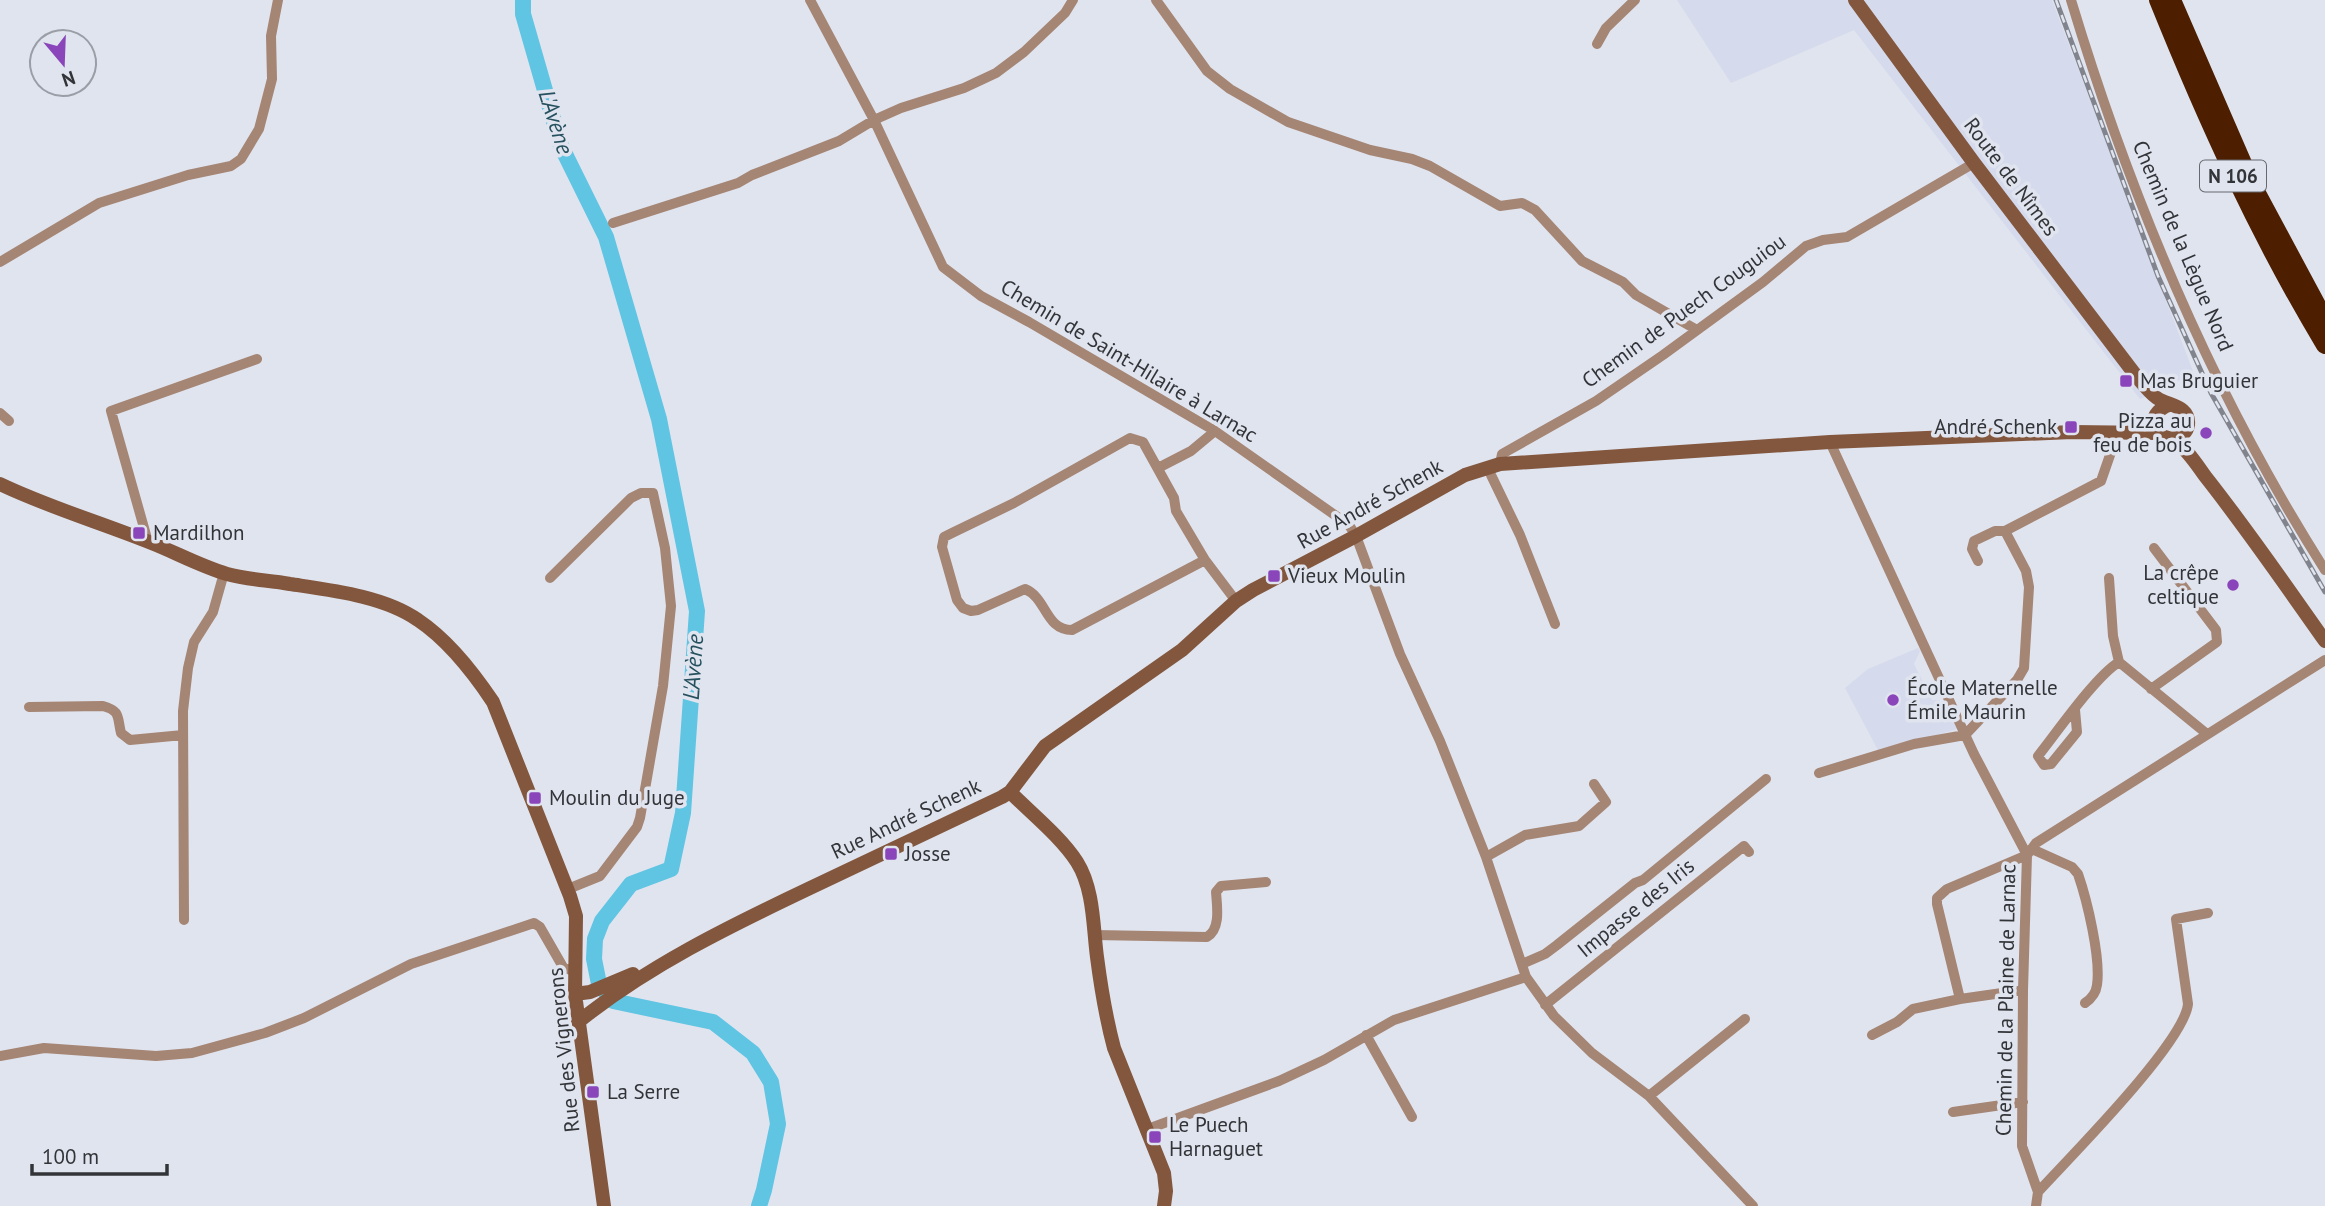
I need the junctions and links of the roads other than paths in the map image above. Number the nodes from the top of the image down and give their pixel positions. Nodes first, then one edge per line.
1 (278, 0) edge
2 (810, 0) edge
3 (1073, 0) edge
4 (1156, 0) edge
5 (1635, 0) edge
6 (1855, 0) edge
7 (2071, 0) edge
8 (2158, 0) edge
9 (2172, 0) edge
10 (1597, 44) dead end
11 (874, 120) junction
12 (1974, 163) junction
13 (612, 222) dead end
14 (0, 262) edge
15 (2325, 320) edge
16 (1697, 330) junction
17 (2325, 345) edge
18 (257, 359) dead end
19 (2137, 377) junction
20 (2169, 405) junction
21 (0, 413) edge
22 (9, 421) dead end
23 (2155, 423) junction
24 (1215, 431) junction
25 (2119, 432) junction
26 (2178, 436) junction
27 (1830, 442) junction
28 (1494, 465) junction
29 (1158, 468) junction
30 (0, 484) edge
31 (2005, 531) junction
32 (1356, 536) junction
33 (148, 542) junction
34 (2154, 548) dead end
35 (1205, 559) junction
36 (1978, 561) dead end
37 (2325, 570) edge
38 (224, 573) junction
39 (551, 578) dead end
40 (2109, 578) dead end
41 (1236, 601) junction
42 (1555, 624) dead end
43 (2325, 641) edge
44 (2325, 660) edge
45 (2119, 662) junction
46 (2151, 689) junction
47 (29, 707) dead end
48 (2075, 710) junction
49 (2207, 734) junction
50 (183, 735) junction
51 (1965, 735) junction
52 (1819, 773) dead end
53 (1766, 779) dead end
54 (1594, 784) dead end
55 (1010, 792) junction
56 (1749, 852) dead end
57 (2029, 852) junction
58 (1486, 857) junction
59 (1266, 882) dead end
60 (568, 889) junction
61 (2208, 913) dead end
62 (184, 920) dead end
63 (1094, 935) junction
64 (1522, 964) junction
65 (575, 972) junction
66 (1526, 977) junction
67 (619, 984) junction
68 (2023, 990) junction
69 (582, 993) junction
70 (1960, 999) junction
71 (2085, 1003) dead end
72 (1545, 1004) junction
73 (1745, 1019) dead end
74 (578, 1022) junction
75 (1366, 1035) junction
76 (1872, 1035) dead end
77 (0, 1056) edge
78 (1649, 1096) junction
79 (2023, 1102) junction
80 (1953, 1112) dead end
81 (1412, 1117) dead end
82 (1145, 1130) junction
83 (2038, 1192) junction
84 (604, 1206) edge
85 (1164, 1206) edge
86 (1753, 1206) edge
87 (2036, 1206) edge

1 - 14 street
2 - 11 street, Chemin de Saint-Hilaire à Larnac
3 - 11 street
4 - 16 street
5 - 10 street
6 - 12 street, Route de Nîmes
7 - 37 street, Chemin de la Lègue Nord
8 - 17 highway, N 106
9 - 15 highway, N 106
11 - 13 street
11 - 24 street, Chemin de Saint-Hilaire à Larnac
12 - 16 street, Chemin de Puech Couguiou
12 - 19 street, Route de Nîmes
16 - 28 street, Chemin de Puech Couguiou
18 - 33 street
19 - 20 street, Route de Nîmes
19 - 23 street, Route de Nîmes
20 - 23 street
20 - 26 street, Route de Nîmes
21 - 22 street
23 - 25 street, Rue André Schenk
23 - 26 street
24 - 29 street
24 - 32 street, Chemin de Saint-Hilaire à Larnac
25 - 27 street, Rue André Schenk
25 - 31 street
26 - 43 street, Route de Nîmes
27 - 28 street, Rue André Schenk
27 - 51 street
28 - 32 street, Rue André Schenk
28 - 42 street
29 - 35 street
29 - 35 street
30 - 33 street, Rue des Vignerons
31 - 36 street
31 - 51 street
32 - 41 street, Rue André Schenk
32 - 58 street, Chemin de Saint-Hilaire à Larnac
33 - 38 street, Rue des Vignerons
34 - 46 street
35 - 41 street
38 - 50 street
38 - 60 street, Rue des Vignerons
39 - 60 street
40 - 45 street
41 - 55 street, Rue André Schenk
44 - 49 street, Chemin de la Plaine de Larnac
45 - 46 street
45 - 48 street
46 - 49 street
47 - 50 street
48 - 48 street
49 - 57 street, Chemin de la Plaine de Larnac
50 - 62 street
51 - 52 street
51 - 57 street
53 - 64 street
54 - 58 street
55 - 63 street
55 - 67 street, Rue André Schenk
56 - 72 street, Impasse des Iris
57 - 68 street, Chemin de la Plaine de Larnac
57 - 70 street
57 - 71 street
58 - 64 street, Chemin de Saint-Hilaire à Larnac
59 - 63 street
60 - 65 street, Rue des Vignerons
61 - 83 street
63 - 82 street
64 - 66 street, Chemin de Saint-Hilaire à Larnac
65 - 69 street, Rue des Vignerons
65 - 77 street
66 - 72 street, Chemin de Saint-Hilaire à Larnac
66 - 75 street
67 - 69 street, Rue André Schenk
67 - 74 street, Rue André Schenk
68 - 70 street
68 - 79 street, Chemin de la Plaine de Larnac
69 - 74 street, Rue des Vignerons
70 - 76 street
72 - 78 street, Chemin de Saint-Hilaire à Larnac
73 - 78 street
74 - 84 street, Rue des Vignerons
75 - 81 street
75 - 82 street
78 - 86 street, Chemin de Saint-Hilaire à Larnac
79 - 80 street
79 - 83 street, Chemin de la Plaine de Larnac
82 - 85 street
83 - 87 street, Chemin de la Plaine de Larnac

